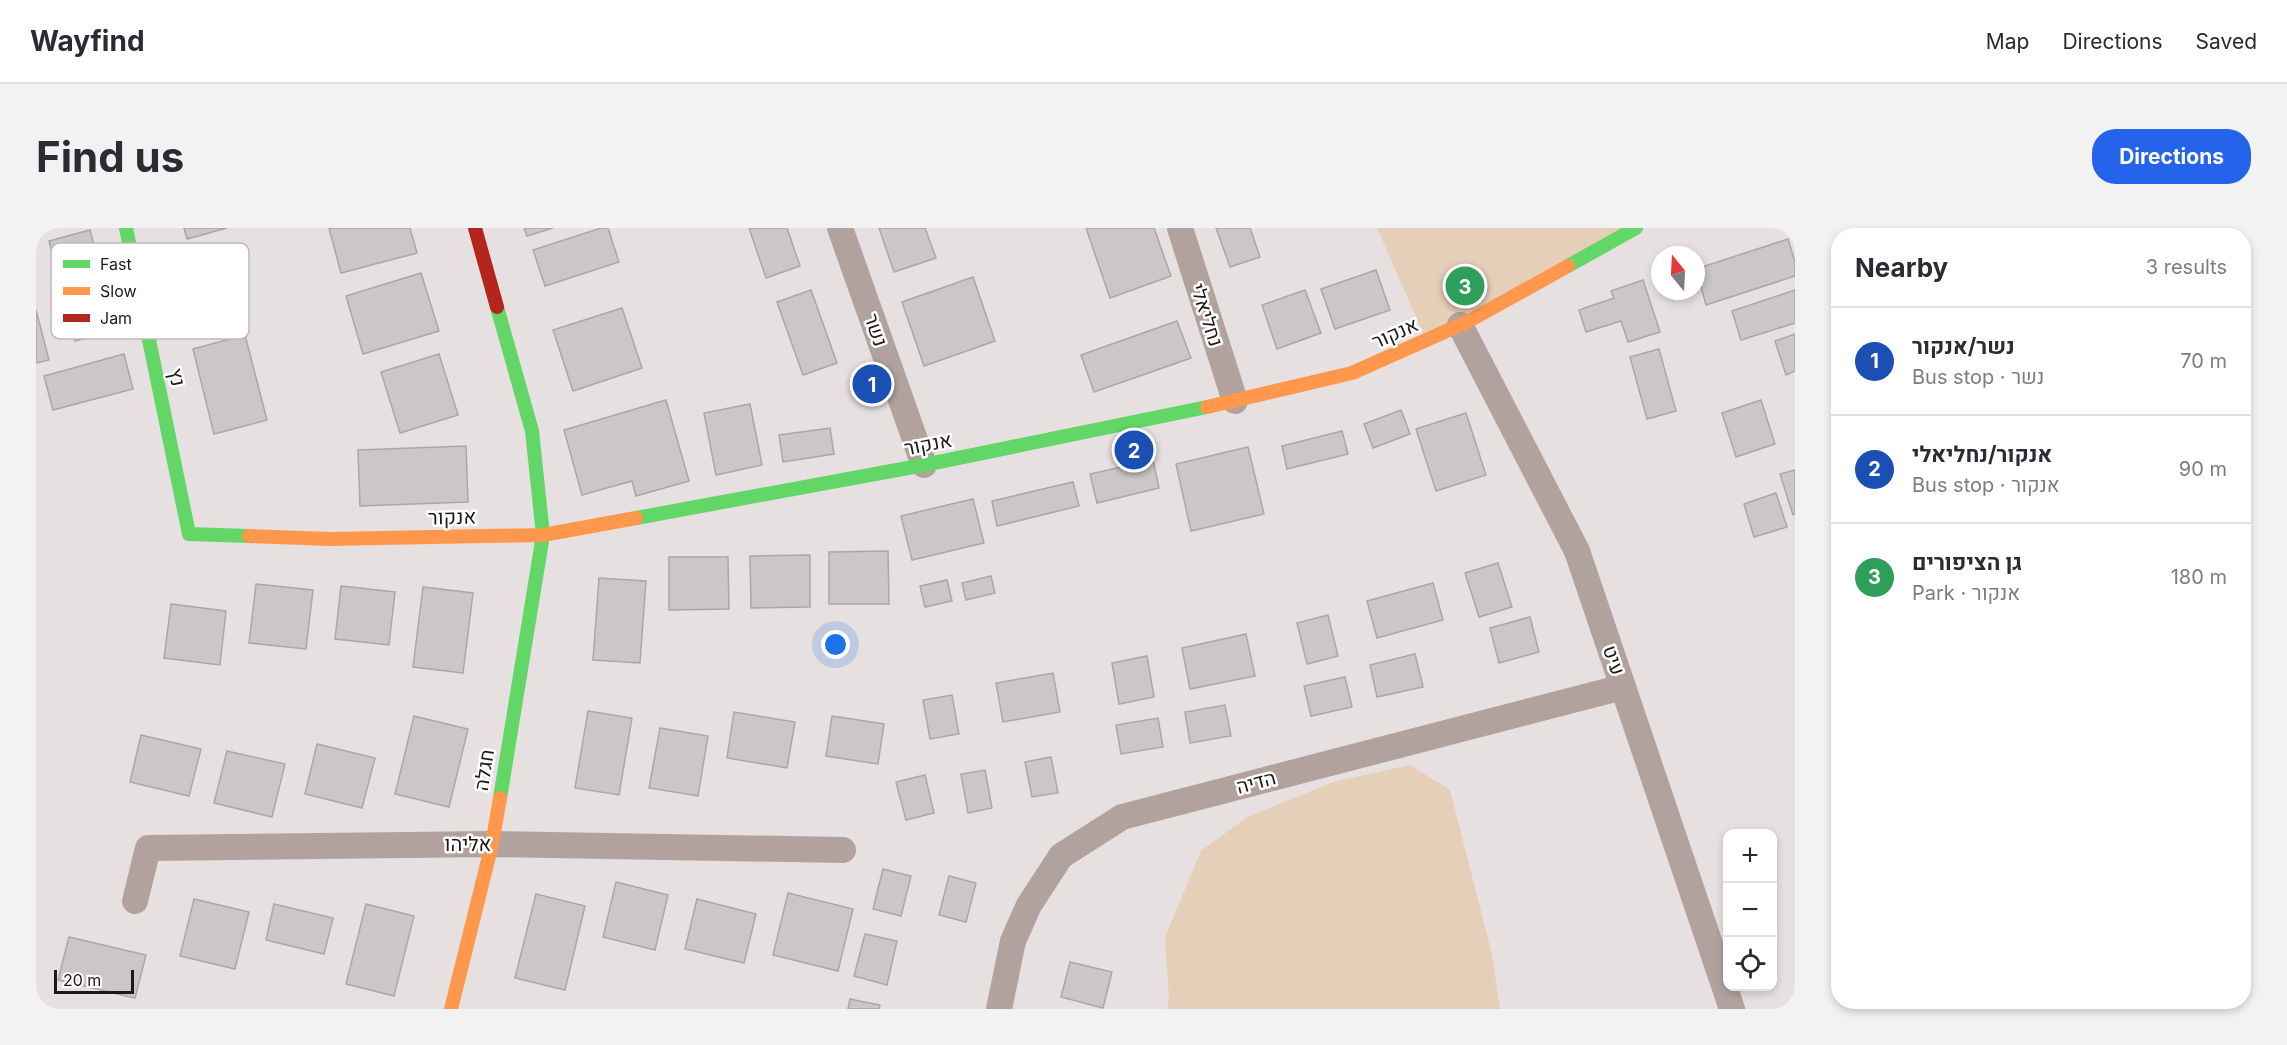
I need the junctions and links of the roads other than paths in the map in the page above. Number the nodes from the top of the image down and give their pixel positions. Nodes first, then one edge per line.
1 (126, 228) edge
2 (475, 228) edge
3 (840, 228) edge
4 (1180, 228) edge
5 (1636, 228) edge
6 (129, 243) edge
7 (1460, 325) junction
8 (149, 339) edge
9 (1235, 401) junction
10 (924, 465) junction
11 (189, 534) joint
12 (543, 535) junction
13 (1623, 687) junction
14 (492, 844) junction
15 (843, 850) dead end
16 (135, 901) dead end
17 (451, 1009) edge
18 (999, 1009) edge
19 (1732, 1009) edge

1 - 6 street, נץ
2 - 12 street, חגלה
3 - 10 street, נשר
4 - 9 street, נחליאלי
5 - 7 street, אנקור
7 - 9 street, אנקור
7 - 13 street, עיט
8 - 11 street, נץ
9 - 10 street, אנקור
10 - 12 street, אנקור
11 - 12 street, אנקור
12 - 14 street, חגלה
13 - 18 street, הדיה
13 - 19 street, עיט
14 - 15 street, אליהו
14 - 16 street, אליהו
14 - 17 street, חגלה

